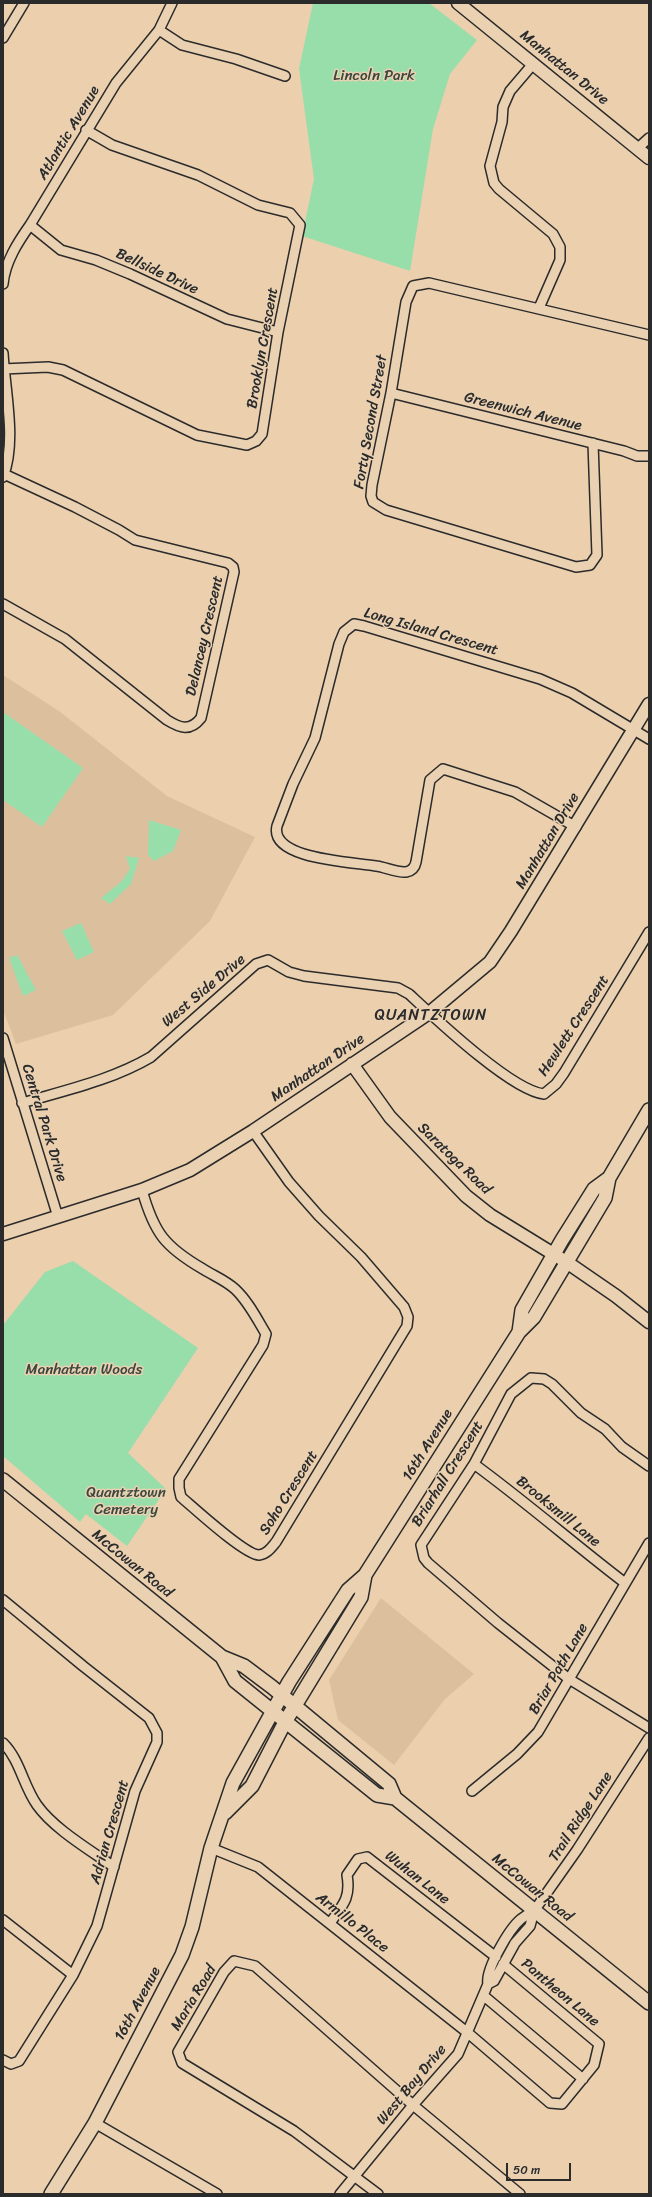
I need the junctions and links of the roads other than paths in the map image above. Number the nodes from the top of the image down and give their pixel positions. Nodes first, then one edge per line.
1 (24, 3) edge
2 (172, 3) edge
3 (458, 3) edge
4 (159, 30) junction
5 (3, 38) edge
6 (533, 64) junction
7 (285, 76) dead end
8 (86, 130) junction
9 (649, 138) edge
10 (638, 148) junction
11 (649, 158) edge
12 (30, 225) junction
13 (3, 284) edge
14 (539, 308) junction
15 (278, 332) junction
16 (649, 335) edge
17 (3, 354) edge
18 (3, 369) edge
19 (391, 393) junction
20 (593, 443) junction
21 (649, 456) edge
22 (4, 476) edge
23 (3, 604) edge
24 (649, 704) edge
25 (633, 730) junction
26 (649, 739) edge
27 (576, 827) junction
28 (649, 932) edge
29 (429, 1013) junction
30 (4, 1042) edge
31 (352, 1064) junction
32 (22, 1103) junction
33 (649, 1110) edge
34 (253, 1131) junction
35 (609, 1178) junction
36 (142, 1190) junction
37 (58, 1217) junction
38 (3, 1234) edge
39 (554, 1255) junction
40 (568, 1263) junction
41 (649, 1322) edge
42 (519, 1332) junction
43 (474, 1464) junction
44 (649, 1466) edge
45 (3, 1480) edge
46 (649, 1543) edge
47 (364, 1575) junction
48 (625, 1583) junction
49 (3, 1600) edge
50 (222, 1657) junction
51 (569, 1679) junction
52 (282, 1695) junction
53 (295, 1705) junction
54 (272, 1712) junction
55 (285, 1722) junction
56 (649, 1728) edge
57 (649, 1738) edge
58 (3, 1743) edge
59 (472, 1791) dead end
60 (395, 1798) junction
61 (222, 1815) junction
62 (211, 1848) junction
63 (114, 1867) junction
64 (534, 1911) junction
65 (3, 1920) edge
66 (330, 1923) junction
67 (496, 1957) junction
68 (503, 1964) junction
69 (73, 1976) junction
70 (488, 1984) junction
71 (484, 1996) junction
72 (649, 2003) edge
73 (468, 2033) junction
74 (3, 2060) edge
75 (583, 2079) junction
76 (413, 2105) junction
77 (95, 2123) junction
78 (355, 2176) junction
79 (51, 2194) edge
80 (217, 2194) edge
81 (340, 2194) edge
82 (378, 2194) edge
83 (520, 2194) edge

1 - 5 street
2 - 4 street, Atlantic Avenue
3 - 6 street, Manhattan Drive
4 - 7 street
4 - 8 street, Atlantic Avenue
6 - 10 street, Manhattan Drive
6 - 14 street
8 - 12 street, Atlantic Avenue
8 - 15 street, Brooklyn Crescent
9 - 10 street
10 - 11 street, Manhattan Drive
12 - 13 street, Atlantic Avenue
12 - 15 street, Bellside Drive
14 - 16 street, Forty Second Street
14 - 19 street, Forty Second Street
15 - 18 street, Brooklyn Crescent
17 - 18 street
18 - 22 street
19 - 20 street, Greenwich Avenue
19 - 20 street, Forty Second Street
20 - 21 street, Greenwich Avenue
22 - 23 street, Delancey Crescent
24 - 25 street, Manhattan Drive
25 - 26 street
25 - 27 street, Manhattan Drive
25 - 27 street, Long Island Crescent
27 - 29 street, Manhattan Drive
28 - 29 street, Hewlett Crescent
29 - 31 street, Manhattan Drive
29 - 32 street, West Side Drive
30 - 32 street, Central Park Drive
31 - 34 street, Manhattan Drive
31 - 39 street, Saratoga Road
32 - 37 street, Central Park Drive
33 - 35 main road, 16th Avenue
34 - 36 street, Manhattan Drive
34 - 36 street, Soho Crescent
35 - 39 main road, 16th Avenue
35 - 40 main road, 16th Avenue
36 - 37 street, Manhattan Drive
37 - 38 street, Manhattan Drive
39 - 40 street, Saratoga Road
39 - 42 main road, 16th Avenue
40 - 41 street, Saratoga Road
40 - 42 main road, 16th Avenue
42 - 47 main road, 16th Avenue
43 - 44 street, Briarhall Crescent
43 - 48 street, Brooksmill Lane
43 - 51 street, Briarhall Crescent
45 - 50 main road, McCowan Road
46 - 48 street, Briar Path Lane
47 - 52 main road, 16th Avenue
47 - 53 main road, 16th Avenue
48 - 51 street, Briar Path Lane
49 - 63 street, Adrian Crescent
50 - 52 main road, McCowan Road
50 - 54 main road, McCowan Road
51 - 56 street, Briarhall Crescent
51 - 59 street, Briar Path Lane
52 - 53 main road, McCowan Road
52 - 54 main road, 16th Avenue
53 - 55 main road, 16th Avenue
53 - 60 main road, McCowan Road
54 - 55 main road, McCowan Road
54 - 61 main road, 16th Avenue
55 - 60 main road, McCowan Road
55 - 61 main road, 16th Avenue
57 - 64 street, Trail Ridge Lane
58 - 63 street
60 - 64 main road, McCowan Road
61 - 62 main road, 16th Avenue
62 - 66 street, Armillo Place
62 - 77 main road, 16th Avenue
63 - 69 street, Adrian Crescent
64 - 67 street, West Bay Drive
64 - 68 street, West Bay Drive
64 - 72 main road, McCowan Road
65 - 69 street
66 - 67 street, Wuhan Lane
66 - 73 street, Armillo Place
67 - 70 street, West Bay Drive
68 - 70 street, West Bay Drive
68 - 75 street, Pantheon Lane
69 - 74 street, Adrian Crescent
70 - 71 street, West Bay Drive
71 - 73 street, West Bay Drive
71 - 75 street
73 - 75 street, Pantheon Lane
73 - 76 street, West Bay Drive
76 - 78 street, West Bay Drive
76 - 78 street, Maria Road
76 - 83 street, Maria Road
77 - 79 main road, 16th Avenue
77 - 80 street
78 - 81 street, West Bay Drive
78 - 82 street, Maria Road

